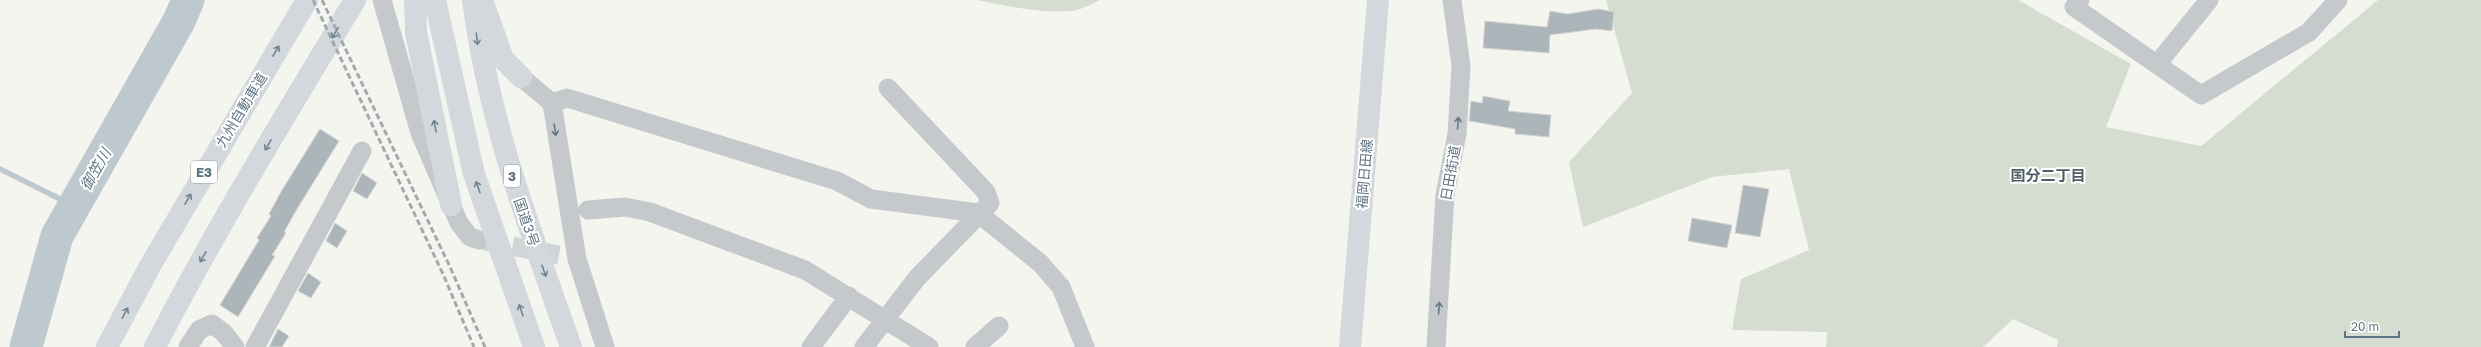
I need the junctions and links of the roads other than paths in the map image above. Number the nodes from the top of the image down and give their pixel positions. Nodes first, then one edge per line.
1 (307, 0) edge
2 (355, 0) edge
3 (382, 0) edge
4 (415, 0) edge
5 (435, 0) edge
6 (473, 0) edge
7 (482, 0) edge
8 (1378, 0) edge
9 (1452, 0) edge
10 (2080, 0) edge
11 (2209, 0) edge
12 (2338, 0) edge
13 (2158, 63) junction
14 (521, 77) joint
15 (888, 88) dead end
16 (552, 103) junction
17 (362, 151) dead end
18 (451, 205) junction
19 (588, 210) dead end
20 (978, 213) junction
21 (479, 240) tunnel mouth
22 (849, 296) junction
23 (885, 318) junction
24 (999, 326) dead end
25 (107, 347) edge
26 (155, 347) edge
27 (188, 347) edge
28 (235, 347) edge
29 (255, 347) edge
30 (534, 347) edge
31 (571, 347) edge
32 (604, 347) edge
33 (811, 347) edge
34 (864, 347) edge
35 (929, 347) edge
36 (975, 347) edge
37 (1085, 347) edge
38 (1350, 347) edge
39 (1436, 347) edge

25 -> 1 main road, 九州自動車道 / E3
2 -> 26 main road
3 - 18 street
18 -> 4 main road
30 -> 5 main road
6 -> 31 main road, 国道3号 / 3
7 - 14 main road
8 - 38 main road, 福岡日田線
39 -> 9 street, 日田街道
10 - 13 street
11 - 13 street
12 - 13 street
14 - 16 street
15 - 20 street
16 - 20 street
16 -> 32 street
17 - 29 street
18 - 21 street
19 - 22 street
20 - 23 street
20 - 37 street
22 - 23 street
22 - 33 street
23 - 34 street
23 - 35 street
24 - 36 street
27 - 28 street

